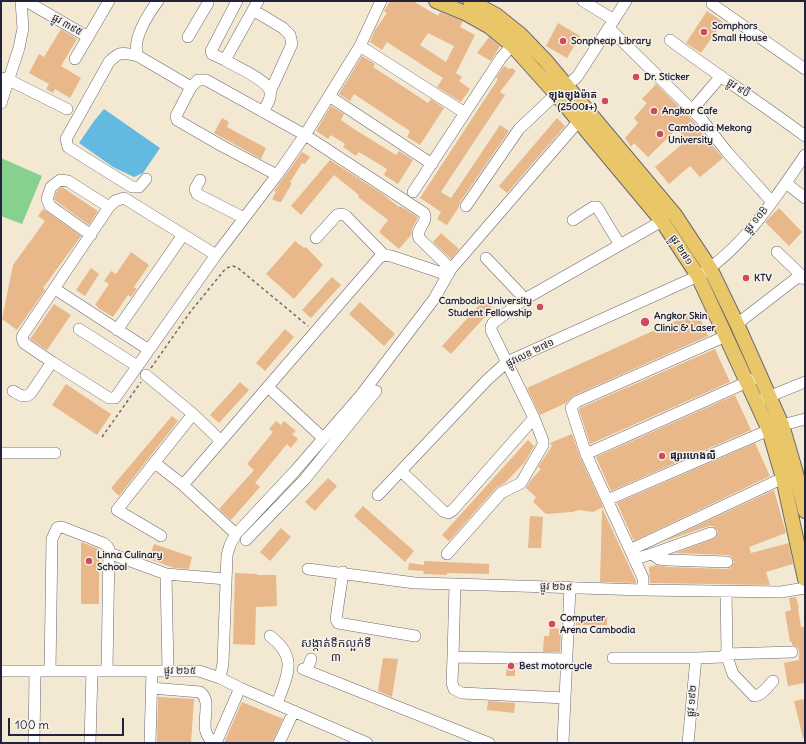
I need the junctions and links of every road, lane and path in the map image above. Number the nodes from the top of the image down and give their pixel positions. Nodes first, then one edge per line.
1 (21, 1) edge
2 (26, 1) edge
3 (109, 1) edge
4 (158, 1) edge
5 (238, 1) edge
6 (381, 1) edge
7 (436, 1) edge
8 (471, 1) edge
9 (583, 1) edge
10 (626, 1) edge
11 (205, 2) edge
12 (712, 4) dead end
13 (256, 5) edge
14 (611, 24) junction
15 (88, 37) junction
16 (188, 37) dead end
17 (670, 40) dead end
18 (512, 45) junction
19 (360, 46) junction
20 (138, 56) junction
21 (75, 59) dead end
22 (225, 60) junction
23 (805, 68) edge
24 (721, 76) junction
25 (5, 79) edge
26 (191, 87) junction
27 (562, 90) junction
28 (270, 92) junction
29 (329, 96) junction
30 (1, 103) edge
31 (67, 109) dead end
32 (692, 110) junction
33 (264, 112) junction
34 (465, 113) junction
35 (583, 116) junction
36 (305, 135) junction
37 (805, 136) edge
38 (805, 155) edge
39 (432, 164) junction
40 (277, 174) junction
41 (146, 179) dead end
42 (200, 180) dead end
43 (786, 183) junction
44 (413, 192) dead end
45 (805, 198) edge
46 (772, 202) junction
47 (466, 206) dead end
48 (109, 207) junction
49 (244, 218) junction
50 (573, 220) dead end
51 (662, 221) junction
52 (90, 235) junction
53 (183, 235) junction
54 (316, 238) dead end
55 (620, 245) junction
56 (777, 252) dead end
57 (216, 255) junction
58 (384, 255) junction
59 (486, 258) dead end
60 (710, 268) junction
61 (450, 272) junction
62 (698, 276) junction
63 (803, 277) edge
64 (55, 289) junction
65 (525, 299) junction
66 (738, 324) junction
67 (78, 329) dead end
68 (117, 330) junction
69 (315, 332) junction
70 (726, 336) junction
71 (149, 350) junction
72 (52, 362) junction
73 (507, 362) junction
74 (137, 366) junction
75 (146, 375) junction
76 (754, 379) junction
77 (805, 382) edge
78 (268, 387) junction
79 (13, 391) dead end
80 (376, 391) dead end
81 (763, 399) junction
82 (192, 414) junction
83 (534, 418) junction
84 (805, 419) edge
85 (775, 428) junction
86 (102, 437) dead end
87 (323, 438) junction
88 (221, 441) junction
89 (1, 453) edge
90 (55, 453) dead end
91 (586, 454) junction
92 (156, 463) junction
93 (295, 471) junction
94 (401, 471) junction
95 (795, 474) edge
96 (306, 479) junction
97 (183, 484) junction
98 (378, 495) dead end
99 (607, 500) junction
100 (805, 510) edge
101 (711, 533) dead end
102 (161, 536) dead end
103 (241, 537) junction
104 (109, 553) junction
105 (447, 554) dead end
106 (632, 554) junction
107 (652, 554) junction
108 (727, 562) dead end
109 (308, 569) dead end
110 (343, 572) junction
111 (166, 574) junction
112 (805, 579) edge
113 (226, 580) junction
114 (455, 584) junction
115 (570, 587) junction
116 (805, 588) edge
117 (643, 590) junction
118 (726, 591) junction
119 (270, 636) dead end
120 (414, 636) dead end
121 (792, 652) dead end
122 (726, 654) junction
123 (453, 657) junction
124 (311, 658) dead end
125 (613, 658) dead end
126 (696, 658) junction
127 (567, 659) junction
128 (107, 670) junction
129 (1, 671) edge
130 (35, 671) junction
131 (50, 671) junction
132 (92, 671) junction
133 (152, 671) junction
134 (168, 671) junction
135 (220, 678) junction
136 (773, 681) dead end
137 (151, 688) junction
138 (240, 688) junction
139 (565, 698) junction
140 (277, 704) junction
141 (294, 711) junction
142 (348, 739) edge
143 (34, 743) edge
144 (90, 743) edge
145 (150, 743) edge
146 (214, 743) edge
147 (279, 743) edge
148 (367, 743) edge
149 (489, 743) edge
150 (563, 743) edge
151 (688, 743) edge

1 - 25 street
2 - 15 street, ផ្លូវ ៣៩៥
3 - 15 street
4 - 20 street
5 - 22 street
6 - 19 street
7 - 18 main road, ផ្លូវ ២៧១
8 - 27 main road, ផ្លូវ ២៧១
9 - 14 street
10 - 14 street
11 - 16 street
12 - 23 street
13 - 22 street
13 - 28 street
14 - 27 street
14 - 32 street
15 - 21 street
17 - 24 street, ផ្លូវ ៩ប៊ី
18 - 27 main road, ផ្លូវ ២៧១
18 - 34 street
19 - 29 street
19 - 34 street
20 - 26 street
20 - 41 street
22 - 28 street
24 - 32 street
24 - 37 street, ផ្លូវ ៩ប៊ី
25 - 30 street
25 - 31 street
26 - 33 street
26 - 40 street
27 - 35 main road, ផ្លូវ ២៧១
27 - 47 street
28 - 33 street
29 - 36 street
29 - 39 street
32 - 46 street
33 - 36 street
34 - 39 street
35 - 51 main road, ផ្លូវ ២៧១
35 - 60 main road, ផ្លូវ ២៧១
35 - 61 street
36 - 40 street
36 - 61 street
38 - 43 street, ផ្លូវ ១០B
39 - 44 street
40 - 49 street
42 - 49 street
43 - 45 street
43 - 46 street, ផ្លូវ ១០B
46 - 60 street, ផ្លូវ ១០B
48 - 52 street
48 - 52 street
48 - 53 street
49 - 57 street
50 - 55 street
51 - 55 street
51 - 62 main road, ផ្លូវ ២៧១
52 - 64 street
53 - 57 street
53 - 68 street
54 - 58 street
55 - 65 street
56 - 63 street
57 - 71 street
58 - 61 street
58 - 69 street
59 - 65 street
60 - 62 street, ផ្លូវ ១០B
60 - 66 main road, ផ្លូវ ២៧១
61 - 87 street
62 - 70 main road, ផ្លូវ ២៧១
62 - 73 street, ផ្លូវលេខ ២៧១
63 - 66 street
64 - 68 street
64 - 72 street
65 - 73 street
66 - 76 main road, ផ្លូវ ២៧១
67 - 74 street
68 - 71 street
69 - 75 path
69 - 78 street
70 - 76 main road, ផ្លូវ ២៧១
70 - 91 street
71 - 74 street
72 - 74 street
72 - 79 street
73 - 83 street
73 - 94 street, ផ្លូវលេខ ២៧១
75 - 82 street
75 - 86 path
76 - 81 main road, ផ្លូវ ២៧១
76 - 91 street
77 - 81 street
78 - 87 street
78 - 88 street
80 - 96 street
81 - 85 main road, ផ្លូវ ២៧១
82 - 88 street
82 - 92 street
83 - 94 street
83 - 105 street
84 - 85 street
85 - 95 main road, ផ្លូវ ២៧១
85 - 99 street
87 - 93 street
88 - 97 street
89 - 90 street
91 - 99 street
92 - 97 street
92 - 102 street
93 - 96 street
93 - 103 street
94 - 98 street, ផ្លូវលេខ ២៧១
95 - 100 main road, ផ្លូវ ២៧១
95 - 106 street
95 - 112 main road, ផ្លូវ ២៧១
96 - 103 street
97 - 103 street
99 - 106 street
101 - 107 street
103 - 113 street
104 - 111 street
104 - 128 street
104 - 131 street
106 - 107 street
106 - 117 street
107 - 108 street
109 - 110 street, ផ្លូវ ២៦៩
110 - 114 street, ផ្លូវ ២៦៩
110 - 120 street
111 - 113 street
111 - 134 street
113 - 135 street
114 - 115 street, ផ្លូវ ២៦៩
114 - 123 street
115 - 117 street, ផ្លូវ ២៦៩
115 - 127 street
116 - 118 street, ផ្លូវ ២៦៩
117 - 118 street, ផ្លូវ ២៦៩
118 - 122 street
119 - 140 street
121 - 122 street
122 - 126 street
122 - 136 street
123 - 127 street
123 - 139 street
124 - 149 street
125 - 126 street
126 - 151 street, ផ្លូវ ១៩២
127 - 139 street
128 - 132 street, ផ្លូវ ២៦៥
128 - 133 street, ផ្លូវ ២៦៥
129 - 130 street, ផ្លូវ ២៦៥
130 - 131 street, ផ្លូវ ២៦៥
130 - 143 street
131 - 132 street, ផ្លូវ ២៦៥
132 - 144 street
133 - 134 street, ផ្លូវ ២៦៥
133 - 137 street
134 - 135 street, ផ្លូវ ២៦៥
135 - 138 street, ផ្លូវ ២៦៥
137 - 145 street
137 - 146 street
138 - 140 street, ផ្លូវ ២៦៥
138 - 146 street
139 - 150 street
140 - 141 street, ផ្លូវ ២៦៥
141 - 142 street, ផ្លូវ ២៦៥
141 - 147 street
142 - 148 street, ផ្លូវ ២៦៥

